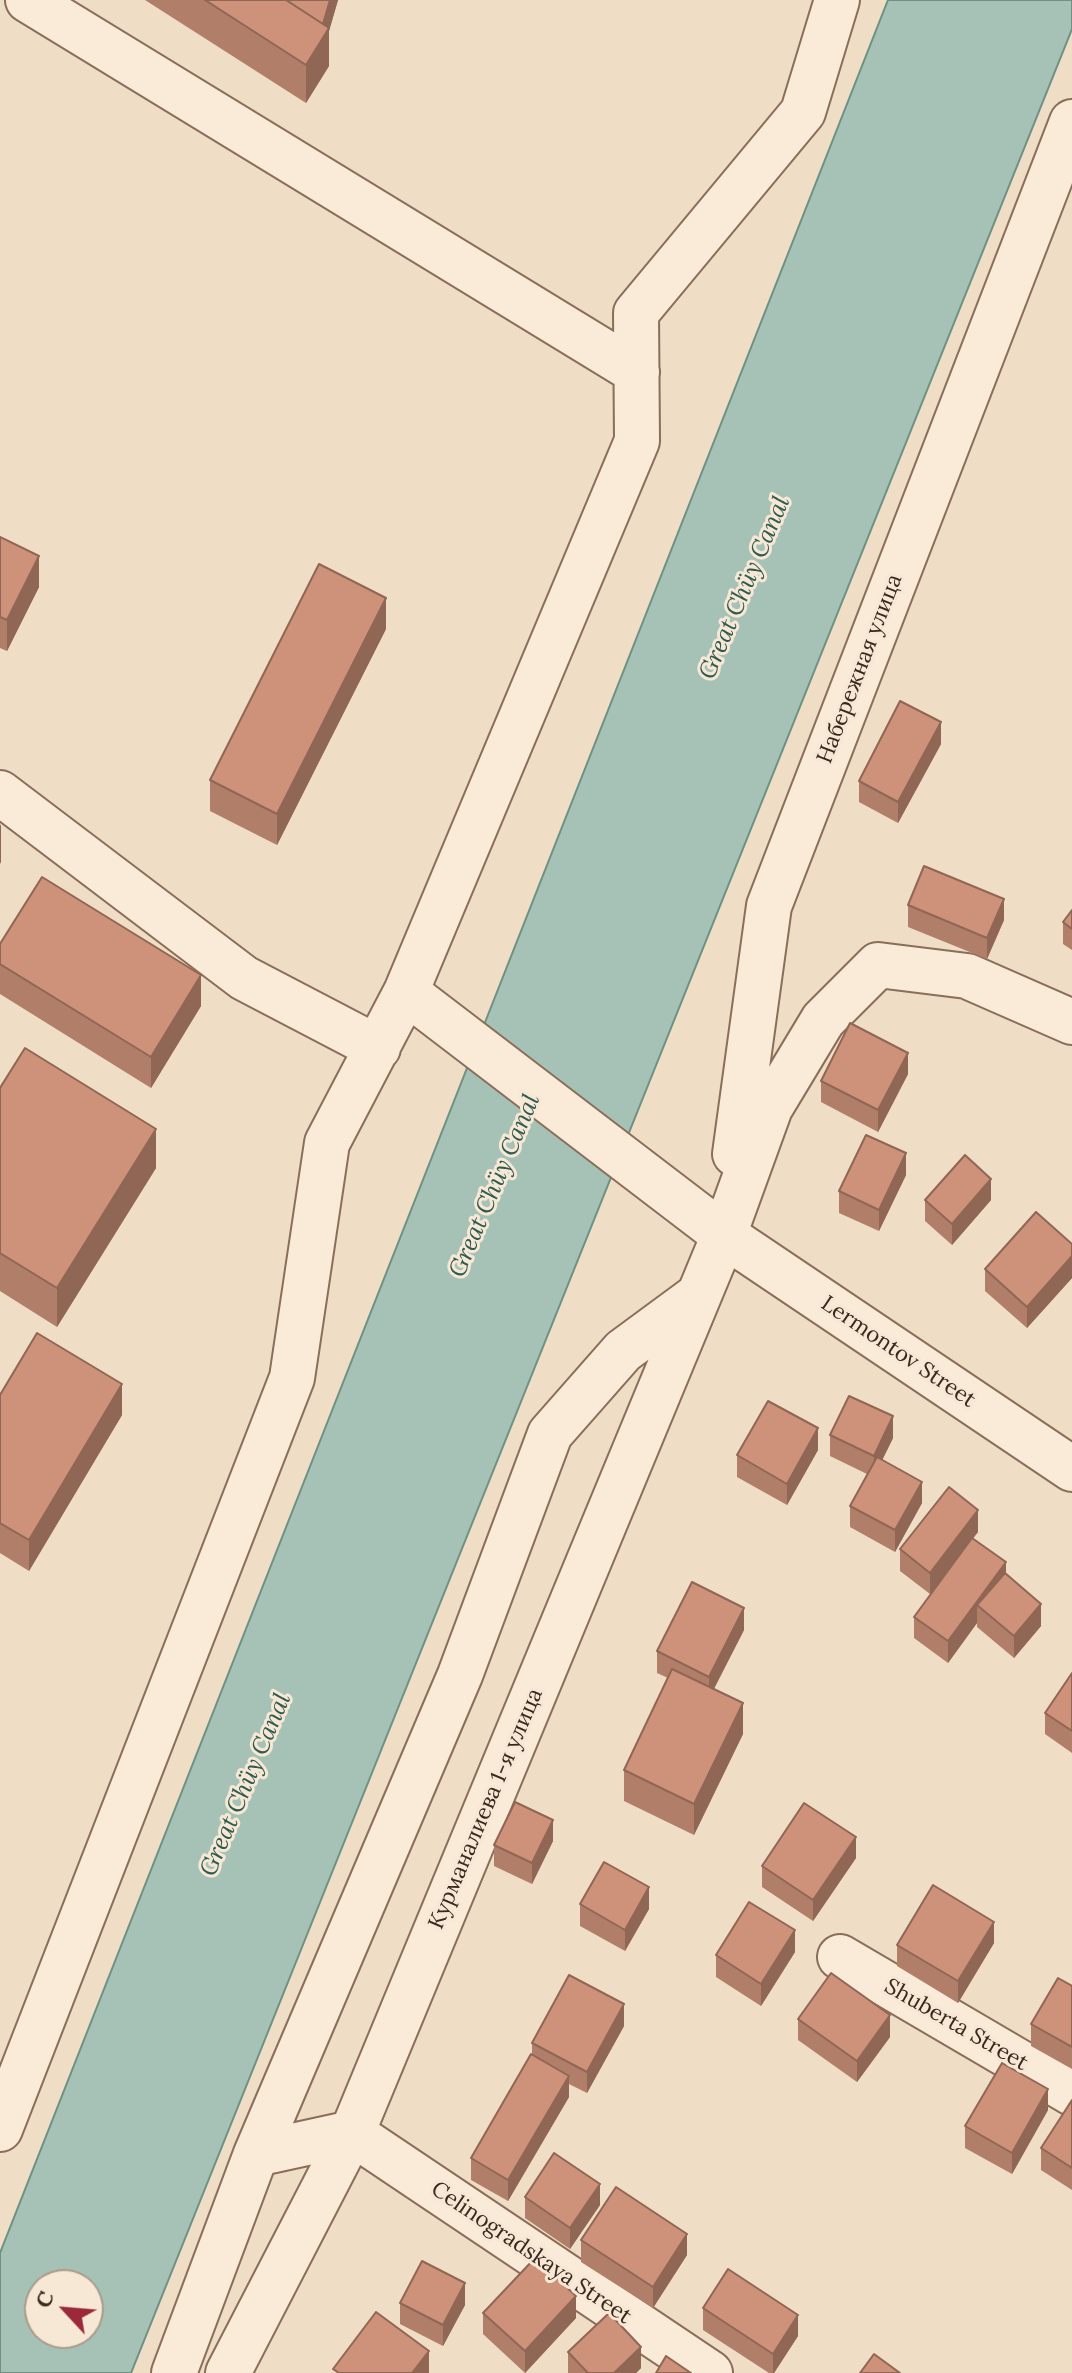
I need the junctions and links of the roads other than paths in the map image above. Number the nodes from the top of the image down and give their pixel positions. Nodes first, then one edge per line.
1 (28, 0) edge
2 (837, 0) edge
3 (1072, 122) edge
4 (637, 372) junction
5 (0, 793) edge
6 (423, 1005) junction
7 (1072, 1022) edge
8 (378, 1048) junction
9 (724, 1235) junction
10 (699, 1295) junction
11 (1072, 1469) edge
12 (840, 1957) dead end
13 (1072, 2093) edge
14 (0, 2129) edge
15 (352, 2133) junction
16 (256, 2154) junction
17 (174, 2373) edge
18 (228, 2373) edge
19 (710, 2373) edge

1 - 4 street
2 - 4 street
3 - 9 street, Набережная улица
4 - 6 street
5 - 8 street
6 - 8 street
6 - 9 street, Lermontov Street
7 - 9 street
8 - 14 street
9 - 10 street, Курманалиева 1-я улица
9 - 11 street, Lermontov Street
10 - 15 street, Курманалиева 1-я улица
10 - 16 street
12 - 13 street, Shuberta Street
15 - 16 street
15 - 18 street, Курманалиева 1-я улица
15 - 19 street, Celinogradskaya Street
16 - 17 street

